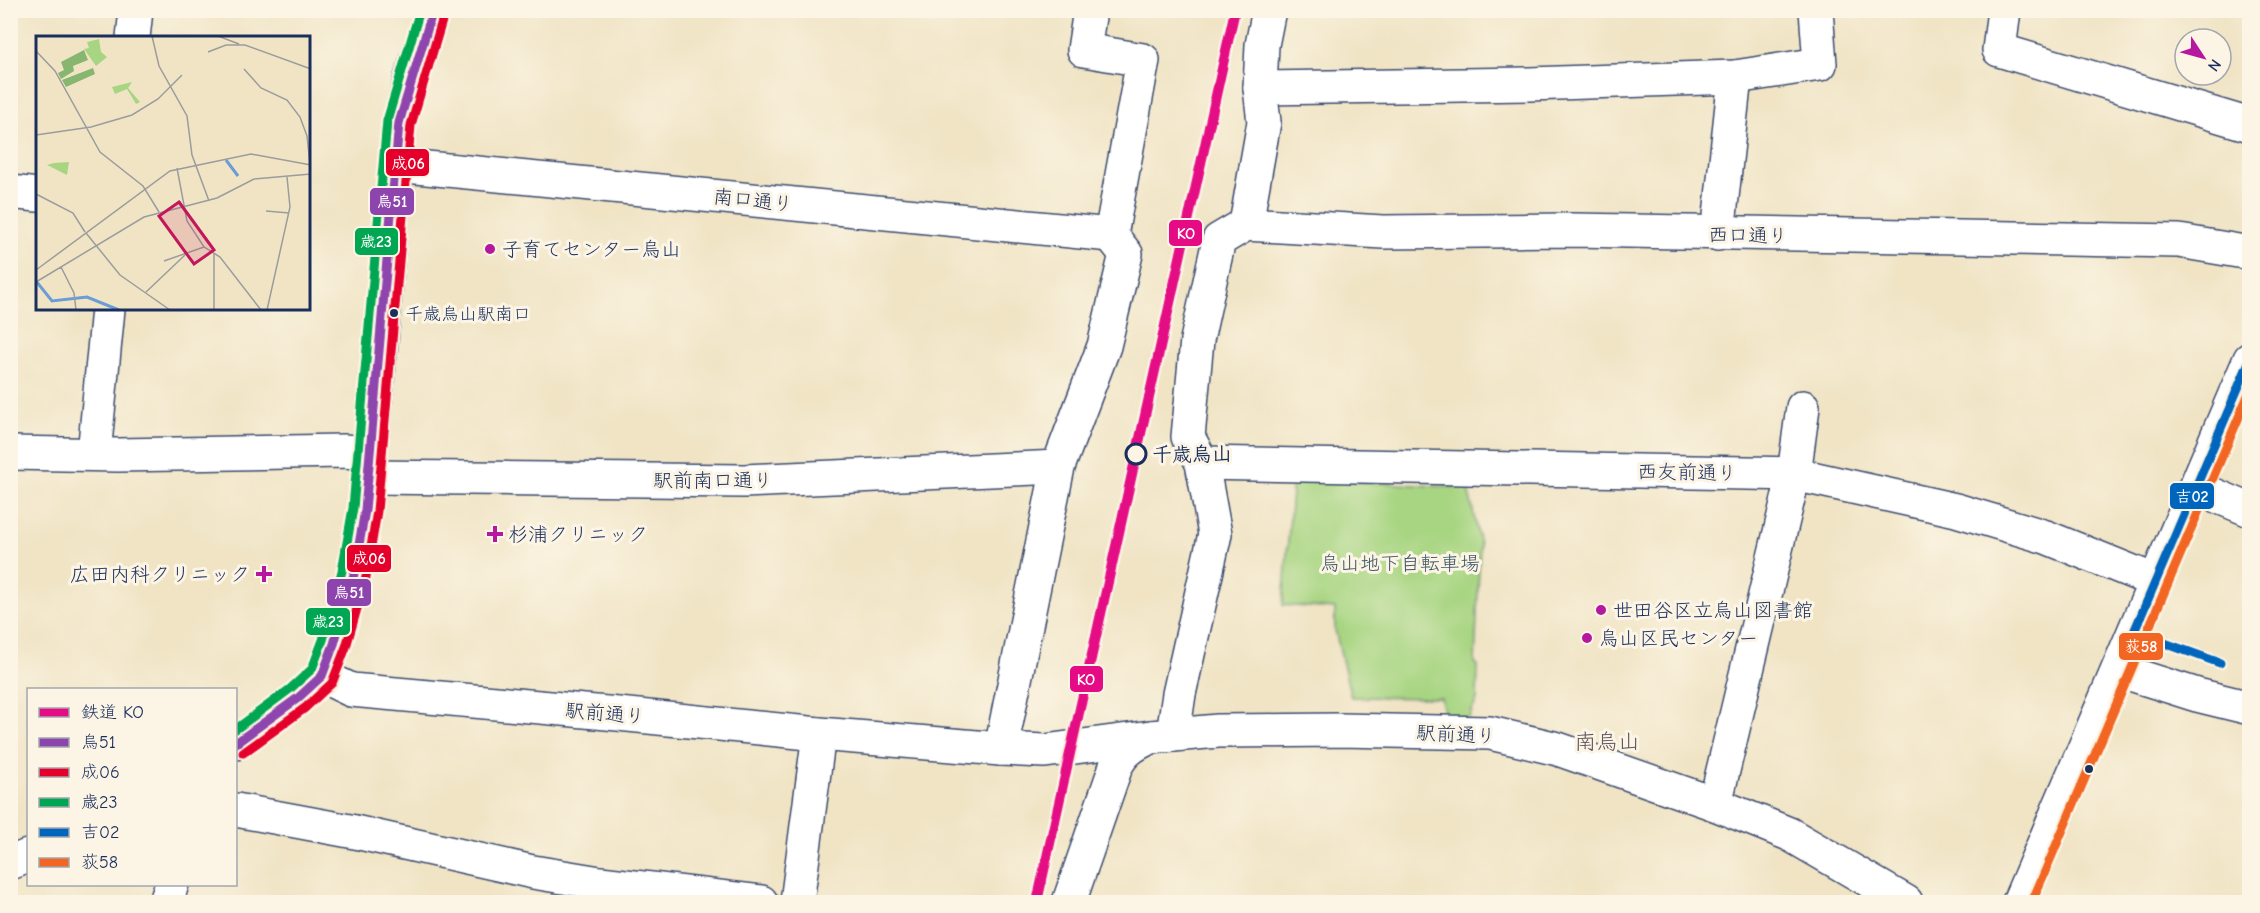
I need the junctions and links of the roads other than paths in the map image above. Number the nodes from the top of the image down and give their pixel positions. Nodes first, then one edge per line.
1 (136, 10) edge
2 (433, 10) edge
3 (1090, 10) edge
4 (1269, 10) edge
5 (1816, 10) edge
6 (2004, 10) edge
7 (133, 36) edge
8 (1735, 77) junction
9 (1260, 88) junction
10 (2250, 125) edge
11 (396, 165) junction
12 (10, 192) edge
13 (36, 195) edge
14 (1246, 224) junction
15 (1718, 234) junction
16 (1111, 235) junction
17 (2250, 253) edge
18 (108, 310) edge
19 (2246, 378) edge
20 (1803, 406) dead end
21 (10, 453) edge
22 (94, 454) junction
23 (1202, 463) junction
24 (369, 465) junction
25 (1058, 467) junction
26 (1794, 474) junction
27 (2195, 487) junction
28 (2250, 510) edge
29 (2155, 581) junction
30 (2118, 670) junction
31 (322, 676) junction
32 (2250, 708) edge
33 (819, 734) junction
34 (1162, 736) junction
35 (237, 742) edge
36 (1000, 749) junction
37 (1715, 804) junction
38 (237, 810) edge
39 (27, 856) edge
40 (10, 863) edge
41 (172, 886) edge
42 (166, 903) edge
43 (761, 903) edge
44 (797, 903) edge
45 (1069, 903) edge
46 (1906, 903) edge
47 (2019, 903) edge

1 - 7 street
2 - 11 street
3 - 16 street
4 - 9 street
5 - 8 street
6 - 10 street
8 - 9 street
8 - 15 street
9 - 14 street
11 - 16 street, 南口通り
11 - 24 street
12 - 13 street
14 - 15 street, 西口通り
14 - 23 street
15 - 17 street, 西口通り
16 - 25 street
18 - 22 street
19 - 27 street
20 - 26 street
21 - 22 street, 駅前南口通り
22 - 24 street, 駅前南口通り
23 - 26 street, 西友前通り
23 - 34 street
24 - 25 street, 駅前南口通り
24 - 31 street
25 - 36 street
26 - 29 street, 西友前通り
26 - 37 street
27 - 28 street
27 - 29 street
29 - 30 street
30 - 32 street
30 - 47 street
31 - 33 street, 駅前通り
31 - 35 street
33 - 36 street, 駅前通り
33 - 44 street
34 - 36 street, 駅前通り
34 - 37 street, 駅前通り
34 - 45 street
37 - 46 street, 駅前通り
38 - 43 street
39 - 40 street
41 - 42 street

